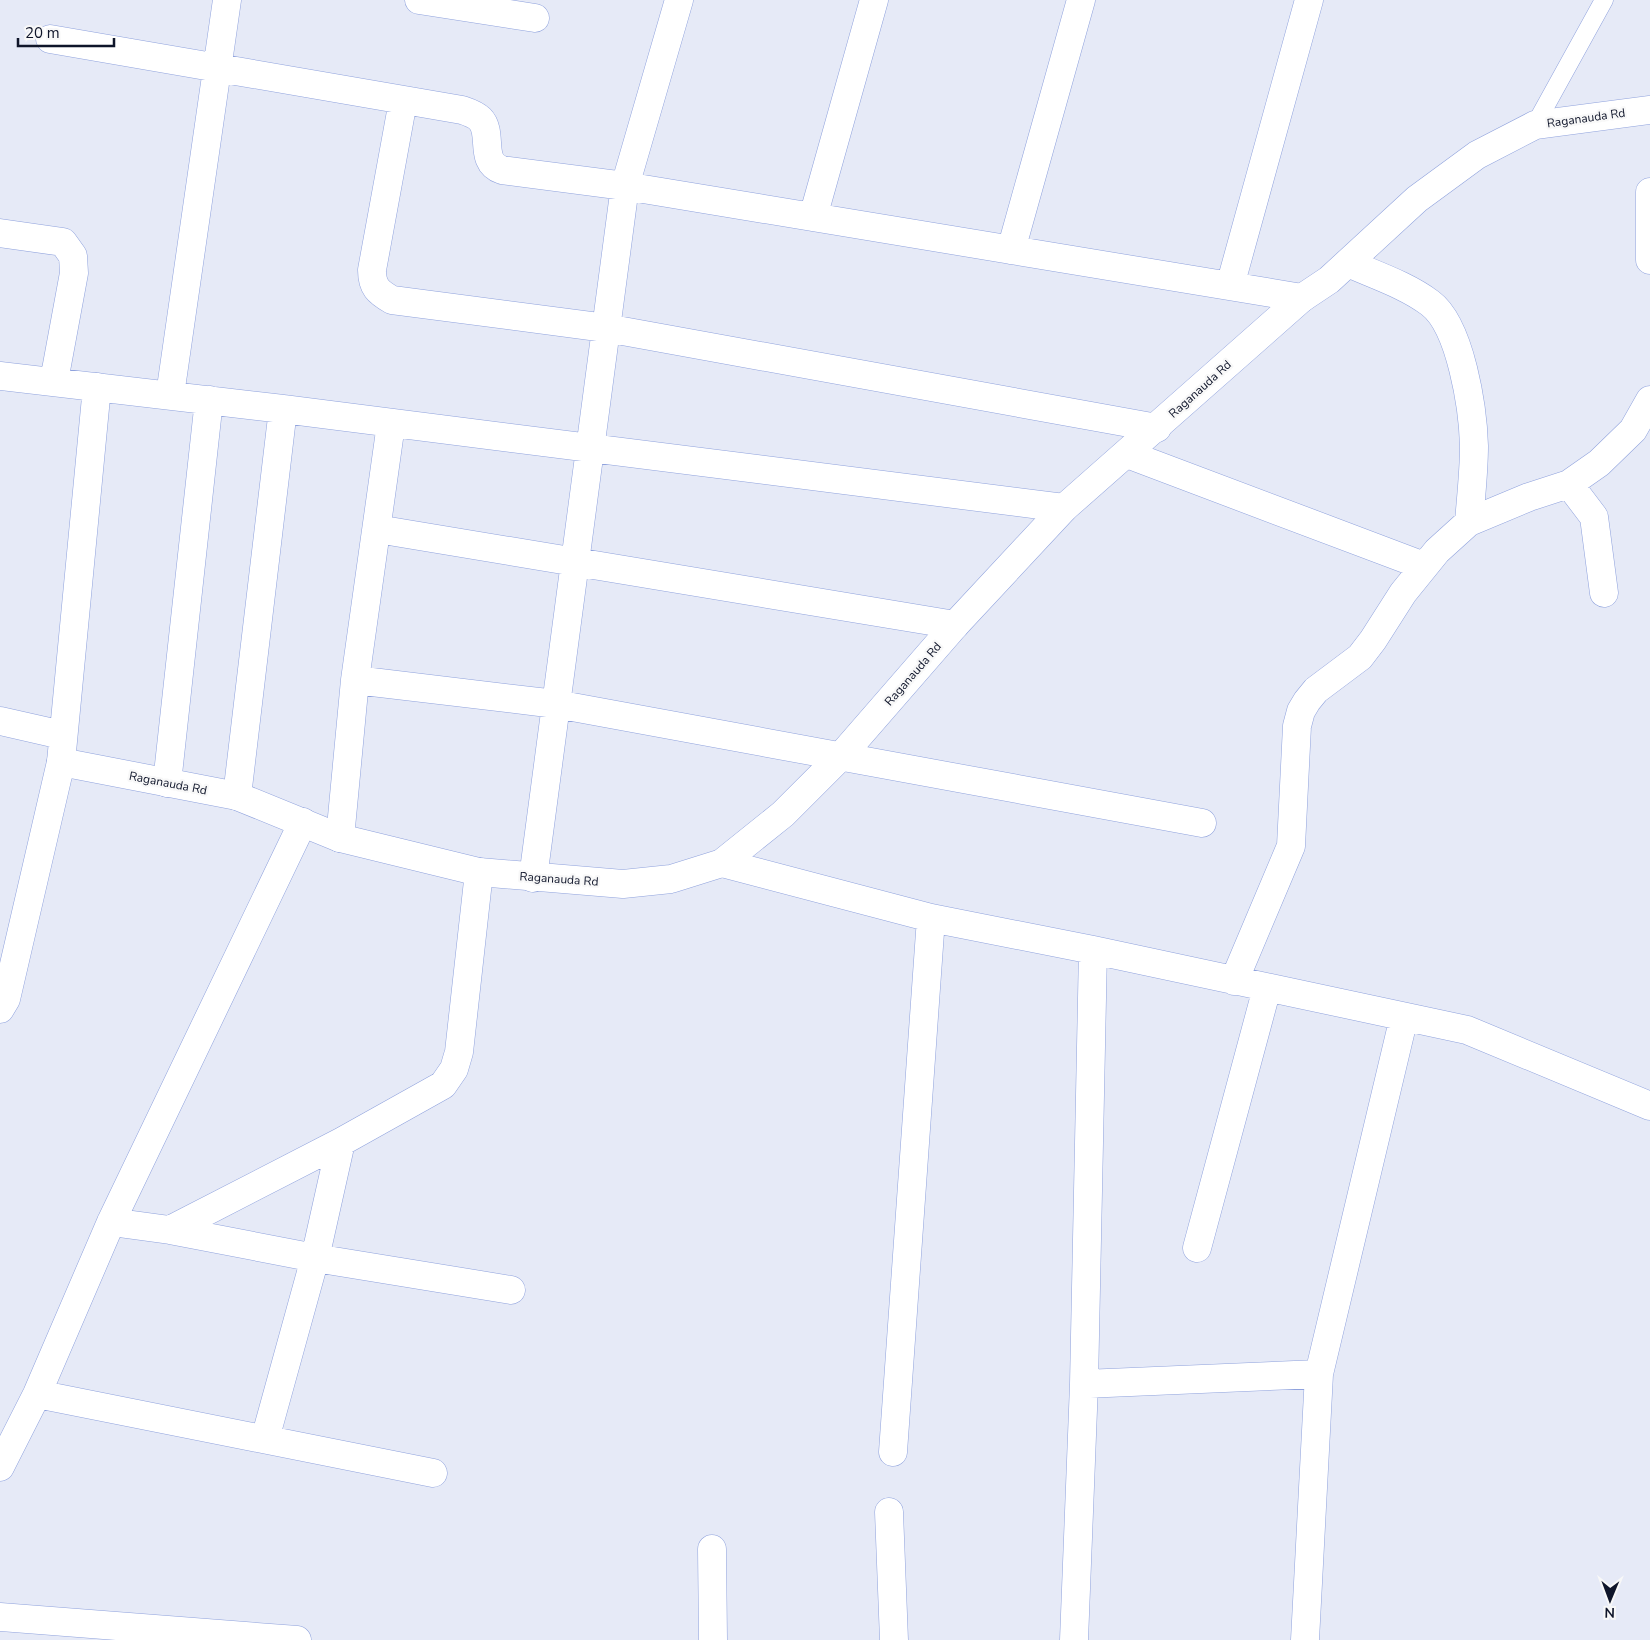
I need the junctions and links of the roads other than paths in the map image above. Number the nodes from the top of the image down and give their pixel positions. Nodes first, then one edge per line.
1 (226, 0) edge
2 (419, 0) edge
3 (679, 0) edge
4 (874, 0) edge
5 (1081, 0) edge
6 (1308, 0) edge
7 (1604, 0) edge
8 (535, 18) dead end
9 (50, 39) dead end
10 (216, 67) junction
11 (403, 101) junction
12 (1650, 110) edge
13 (1535, 125) junction
14 (625, 186) junction
15 (1650, 192) edge
16 (814, 217) junction
17 (0, 233) edge
18 (1011, 250) junction
19 (1650, 260) edge
20 (1348, 263) junction
21 (1230, 286) junction
22 (1302, 298) junction
23 (606, 328) junction
24 (0, 376) edge
25 (54, 381) junction
26 (97, 387) junction
27 (170, 395) junction
28 (208, 400) junction
29 (1650, 400) edge
30 (283, 409) junction
31 (391, 424) junction
32 (1157, 428) junction
33 (590, 449) junction
34 (1127, 454) junction
35 (1569, 484) junction
36 (1064, 508) junction
37 (1469, 522) junction
38 (377, 529) junction
39 (575, 561) junction
40 (1424, 566) junction
41 (1604, 593) dead end
42 (955, 626) junction
43 (355, 680) junction
44 (556, 704) junction
45 (0, 721) edge
46 (62, 735) junction
47 (842, 756) junction
48 (60, 762) junction
49 (167, 783) junction
50 (237, 796) junction
51 (303, 822) junction
52 (1202, 823) dead end
53 (340, 838) junction
54 (722, 863) junction
55 (479, 872) junction
56 (533, 878) junction
57 (931, 918) junction
58 (1093, 950) junction
59 (1234, 981) junction
60 (1267, 988) junction
61 (0, 1009) edge
62 (1404, 1017) junction
63 (1650, 1106) edge
64 (341, 1142) junction
65 (110, 1222) junction
66 (170, 1230) junction
67 (1198, 1248) dead end
68 (315, 1258) junction
69 (511, 1290) dead end
70 (1318, 1374) junction
71 (1084, 1384) junction
72 (37, 1394) junction
73 (265, 1439) junction
74 (892, 1452) dead end
75 (0, 1467) edge
76 (433, 1473) dead end
77 (890, 1512) dead end
78 (712, 1549) dead end
79 (0, 1617) edge
80 (297, 1640) edge
81 (713, 1640) edge
82 (894, 1640) edge
83 (1074, 1640) edge
84 (1305, 1640) edge

1 - 10 street
2 - 8 street
3 - 14 street
4 - 16 street
5 - 18 street
6 - 21 street
7 - 13 lane
9 - 10 street
10 - 11 street
10 - 27 street
11 - 14 street
11 - 23 street
12 - 13 street, Raganauda Rd
13 - 20 street, Raganauda Rd
14 - 16 street
14 - 23 street
15 - 19 street
16 - 18 street
17 - 25 street
18 - 21 street
20 - 22 street, Raganauda Rd
20 - 37 street
21 - 22 street
22 - 32 street, Raganauda Rd
23 - 32 street
23 - 33 street
24 - 25 street
25 - 26 street
26 - 27 street
26 - 46 street
27 - 28 street
28 - 30 street
28 - 49 street
29 - 35 street
30 - 31 street
30 - 50 street
31 - 33 street
31 - 38 street
32 - 34 street, Raganauda Rd
33 - 36 street
33 - 39 street
34 - 36 street, Raganauda Rd
34 - 40 street
35 - 37 street
35 - 41 street
36 - 42 street, Raganauda Rd
37 - 40 street
38 - 39 street
38 - 43 street
39 - 42 street
39 - 44 street
40 - 59 street
42 - 47 street, Raganauda Rd
43 - 44 street
43 - 53 street
44 - 47 street
44 - 56 street
45 - 46 street
46 - 48 street
47 - 52 street
47 - 54 street, Raganauda Rd
48 - 49 street, Raganauda Rd
48 - 61 street
49 - 50 street, Raganauda Rd
50 - 51 street, Raganauda Rd
51 - 53 street, Raganauda Rd
51 - 65 street
53 - 55 street, Raganauda Rd
54 - 56 street, Raganauda Rd
54 - 57 street
55 - 56 street, Raganauda Rd
55 - 64 street
57 - 58 street
57 - 74 street
58 - 59 street
58 - 71 street
59 - 60 street
60 - 62 street
60 - 67 street
62 - 63 street
62 - 70 street
64 - 66 street
64 - 68 street
65 - 66 street
65 - 72 street
66 - 68 street
68 - 69 street
68 - 73 street
70 - 71 street
70 - 84 street
71 - 83 street
72 - 73 street
72 - 75 street
73 - 76 street
77 - 82 street
78 - 81 street
79 - 80 street

